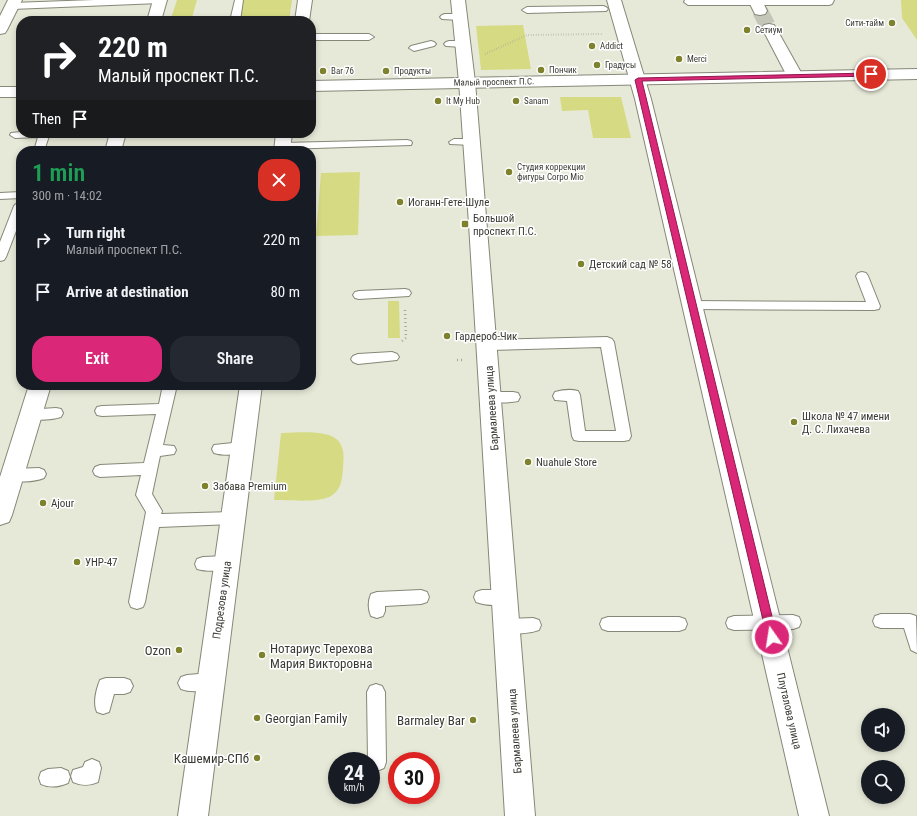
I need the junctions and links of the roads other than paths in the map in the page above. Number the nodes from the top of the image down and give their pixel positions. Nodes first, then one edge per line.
1 (160, 0) edge
2 (239, 0) edge
3 (305, 0) edge
4 (458, 0) edge
5 (830, 0) edge
6 (688, 2) dead end
7 (14, 3) edge
8 (757, 4) edge
9 (609, 5) edge
10 (527, 10) dead end
11 (155, 16) edge
12 (236, 16) edge
13 (303, 16) edge
14 (768, 28) tunnel mouth
15 (0, 30) edge
16 (369, 36) dead end
17 (316, 37) edge
18 (431, 44) dead end
19 (414, 48) dead end
20 (917, 74) edge
21 (795, 76) junction
22 (638, 80) junction
23 (467, 82) junction
24 (316, 86) edge
25 (0, 92) edge
26 (16, 92) edge
27 (283, 143) edge
28 (407, 143) dead end
29 (0, 196) edge
30 (16, 201) edge
31 (16, 215) edge
32 (0, 257) edge
33 (862, 276) dead end
34 (405, 293) road end
35 (359, 295) dead end
36 (692, 305) junction
37 (487, 345) junction
38 (392, 358) road end
39 (358, 359) dead end
40 (38, 390) edge
41 (169, 390) edge
42 (249, 390) edge
43 (560, 396) dead end
44 (164, 409) junction
45 (102, 411) dead end
46 (56, 413) dead end
47 (31, 414) junction
48 (150, 469) junction
49 (100, 472) dead end
50 (39, 474) dead end
51 (12, 475) junction
52 (0, 514) edge
53 (233, 518) junction
54 (152, 521) junction
55 (421, 598) dead end
56 (137, 602) dead end
57 (377, 611) dead end
58 (913, 618) edge
59 (882, 621) dead end
60 (781, 622) junction
61 (734, 623) dead end
62 (608, 624) dead end
63 (679, 624) dead end
64 (533, 625) dead end
65 (508, 626) junction
66 (917, 645) edge
67 (124, 686) dead end
68 (376, 692) dead end
69 (103, 706) dead end
70 (377, 752) edge
71 (193, 816) edge
72 (520, 816) edge
73 (814, 816) edge

1 - 7 lane
1 - 11 street
2 - 12 lane
3 - 13 street
4 - 23 street, Бармалеева улица
5 - 8 lane
6 - 8 lane
7 - 15 street
9 - 10 lane
9 - 22 street, Плуталова улица
14 - 21 street
16 - 17 lane
18 - 19 lane
20 - 21 street, Малый проспект П.С.
21 - 22 street, Малый проспект П.С.
22 - 23 street, Малый проспект П.С.
22 - 36 street, Плуталова улица
23 - 24 street, Малый проспект П.С.
23 - 37 street, Бармалеева улица
25 - 26 street
27 - 28 lane
29 - 30 lane
31 - 32 lane
33 - 36 lane
34 - 35 lane
36 - 60 street, Плуталова улица
37 - 43 lane
37 - 65 street, Бармалеева улица
38 - 39 lane
40 - 47 street
41 - 44 lane
42 - 53 street, Подрезова улица
44 - 45 lane
44 - 48 lane
46 - 47 lane
47 - 51 street
48 - 49 lane
48 - 54 lane
50 - 51 lane
51 - 52 street
53 - 54 lane
53 - 71 street, Подрезова улица
54 - 56 lane
55 - 57 lane
58 - 59 lane
58 - 66 lane
60 - 61 lane
60 - 73 street, Плуталова улица
62 - 63 lane
64 - 65 lane
65 - 72 street, Бармалеева улица
67 - 69 lane
68 - 70 lane

